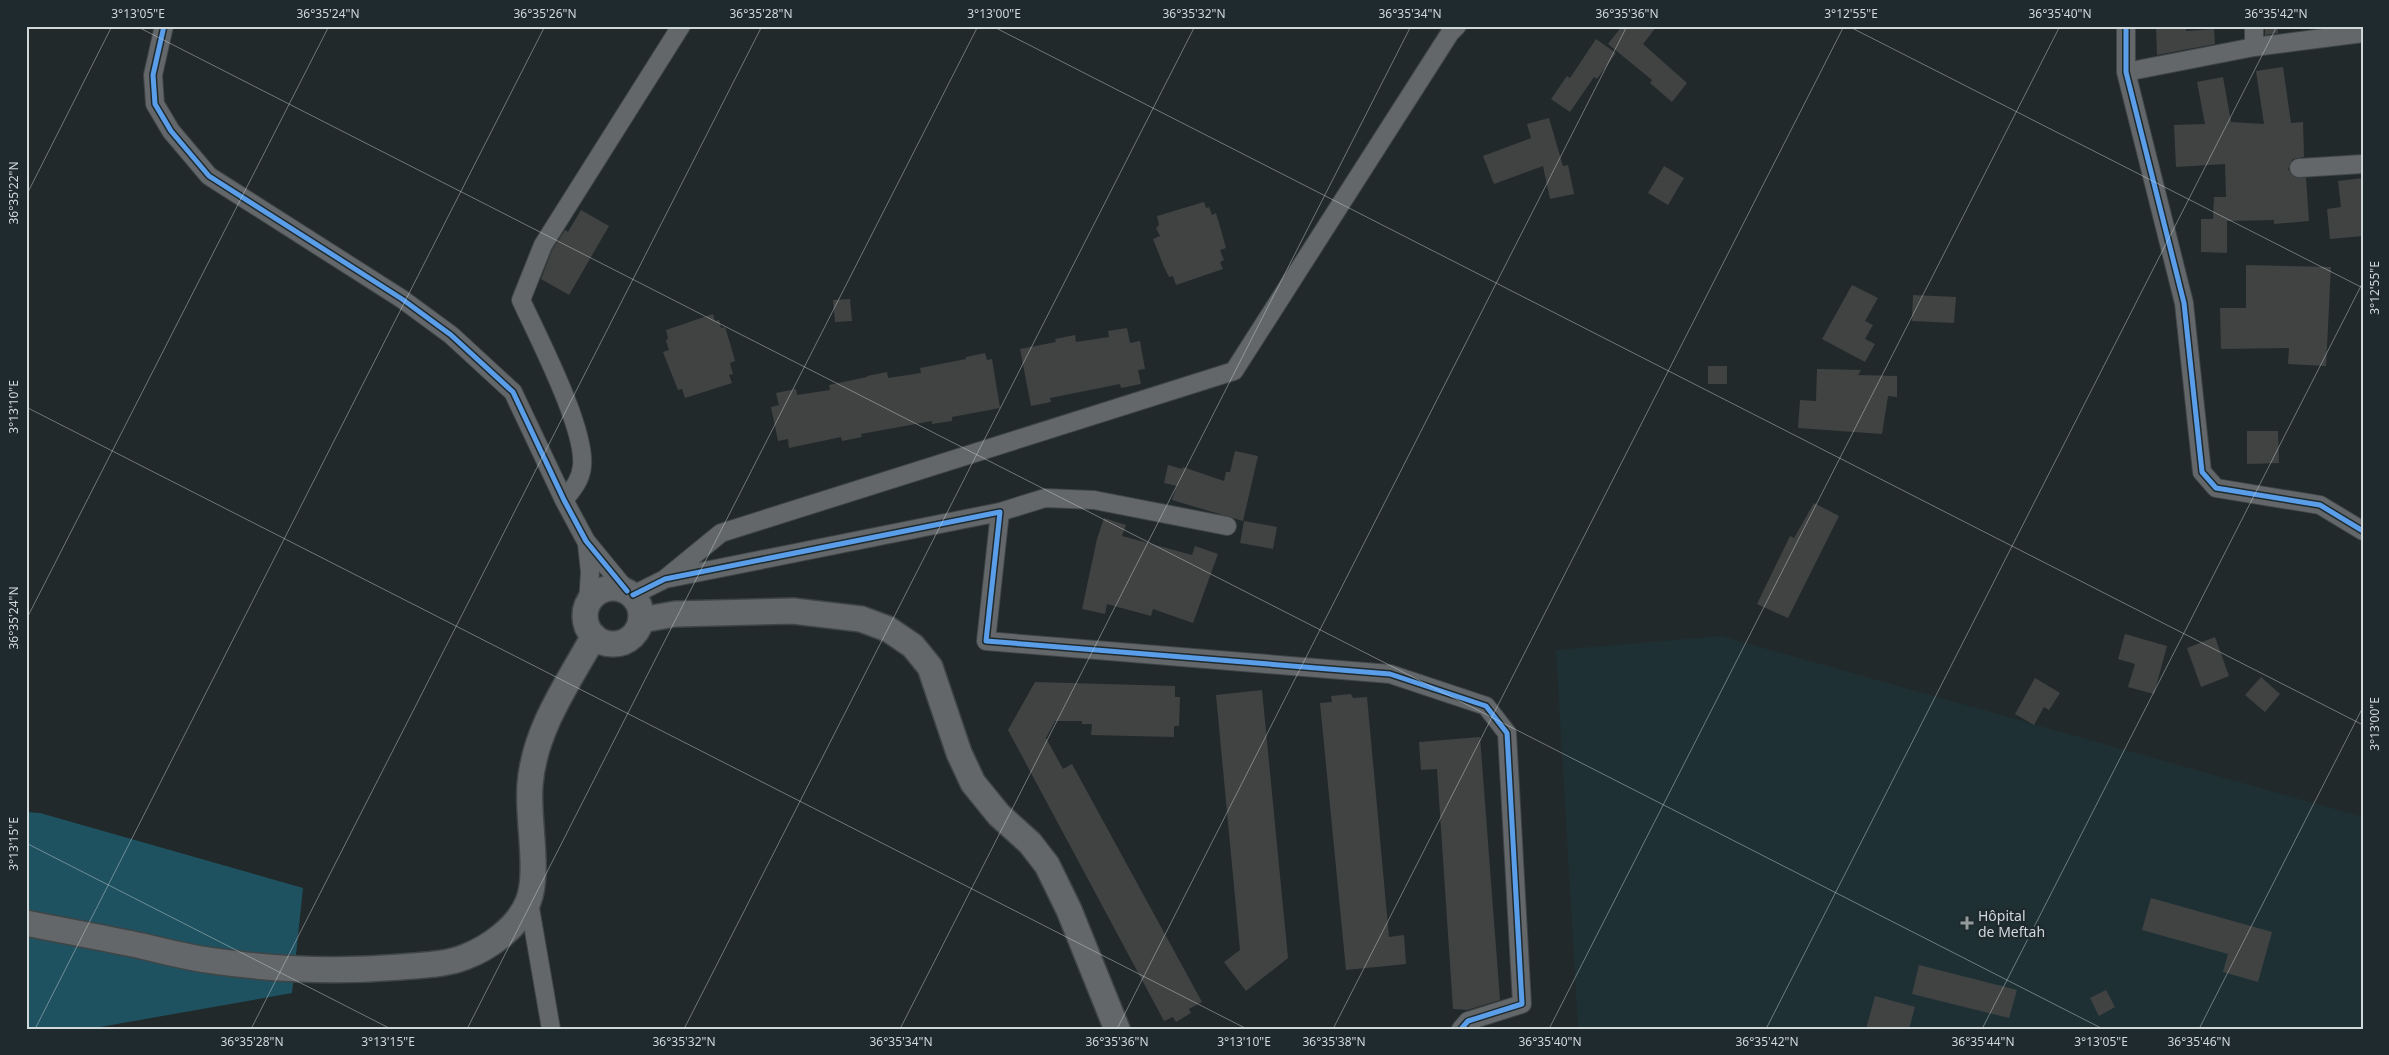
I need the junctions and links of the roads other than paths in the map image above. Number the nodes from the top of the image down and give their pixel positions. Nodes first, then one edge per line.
1 (164, 26) edge
2 (681, 26) edge
3 (1457, 26) edge
4 (2126, 26) edge
5 (2254, 26) edge
6 (2363, 33) edge
7 (2254, 47) junction
8 (2126, 72) junction
9 (2363, 164) edge
10 (2299, 168) dead end
11 (564, 500) junction
12 (1000, 512) junction
13 (1227, 526) dead end
14 (2363, 531) edge
15 (586, 541) junction
16 (666, 579) junction
17 (630, 593) junction
18 (588, 604) junction
19 (641, 620) junction
20 (594, 636) junction
21 (529, 902) junction
22 (26, 923) edge
23 (551, 1029) edge
24 (1117, 1029) edge
25 (1461, 1029) edge

1 - 11 street
2 - 11 street
3 - 16 street
4 - 8 street
5 - 7 street
6 - 7 street
7 - 8 street
8 - 14 street
9 - 10 street
11 - 15 street
12 - 13 street
12 - 16 street
12 - 25 street
15 - 17 street
15 - 18 street
16 - 17 street
17 - 18 main road
17 - 19 main road
18 - 20 main road
19 - 20 main road
19 - 24 main road
20 - 21 main road
21 - 22 main road
21 - 23 street

